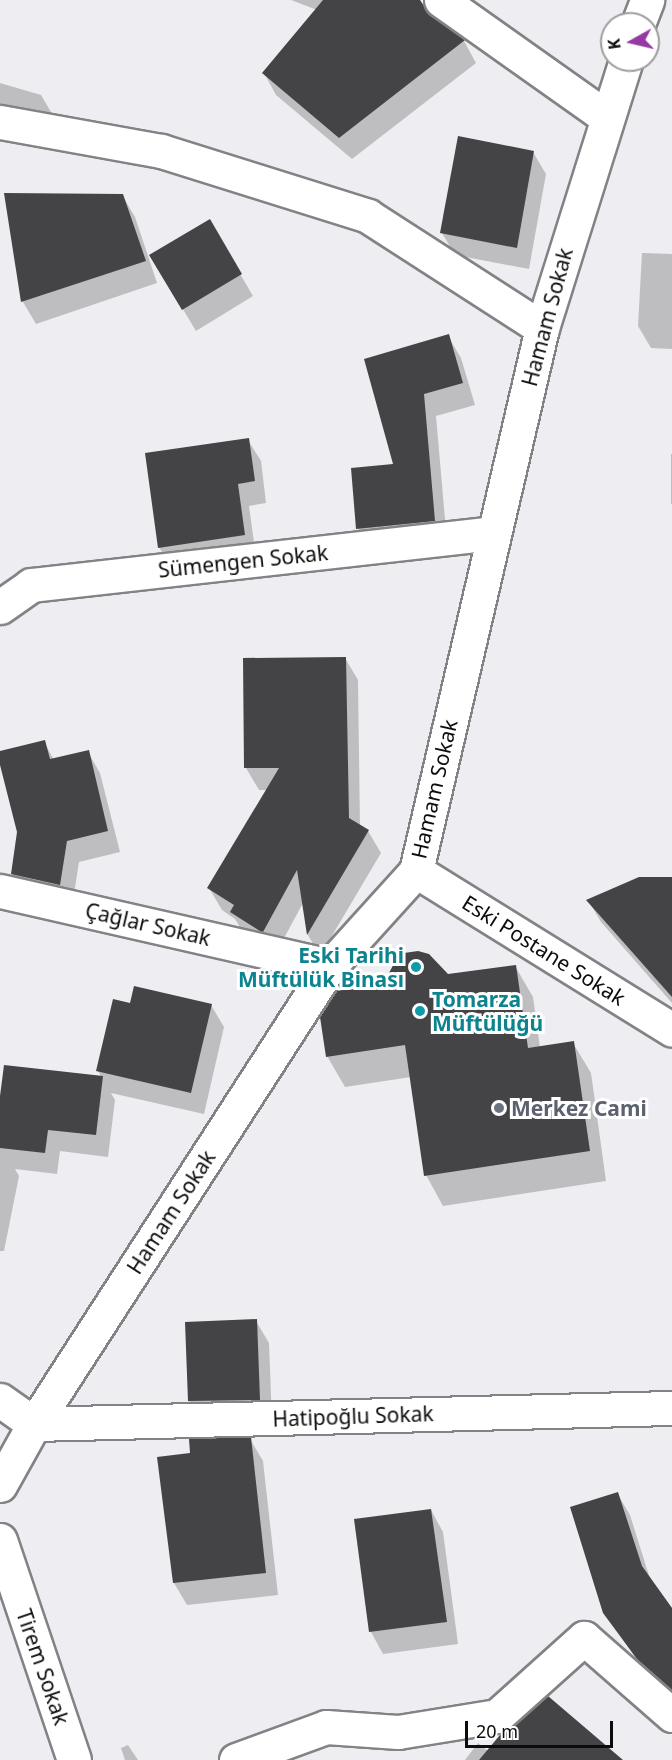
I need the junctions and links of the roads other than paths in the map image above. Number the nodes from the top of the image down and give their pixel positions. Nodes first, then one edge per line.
1 (441, 0) edge
2 (622, 72) edge
3 (606, 117) junction
4 (0, 122) edge
5 (542, 328) junction
6 (492, 533) junction
7 (0, 607) edge
8 (416, 871) junction
9 (0, 891) edge
10 (330, 966) junction
11 (672, 1030) edge
12 (0, 1400) edge
13 (672, 1408) edge
14 (34, 1424) junction
15 (0, 1485) edge
16 (0, 1540) edge
17 (672, 1714) edge
18 (74, 1760) edge
19 (236, 1760) edge

1 - 3 street
2 - 3 street, Hamam Sokak
3 - 5 street, Hamam Sokak
4 - 5 street
5 - 6 street, Hamam Sokak
6 - 7 street, Sümengen Sokak
6 - 8 street, Hamam Sokak
8 - 10 street, Hamam Sokak
8 - 11 street, Eski Postane Sokak
9 - 10 street, Çağlar Sokak
10 - 14 street, Hamam Sokak
12 - 14 street
13 - 14 street, Hatipoğlu Sokak
14 - 15 street, Hamam Sokak
16 - 18 street, Tirem Sokak
17 - 19 street

